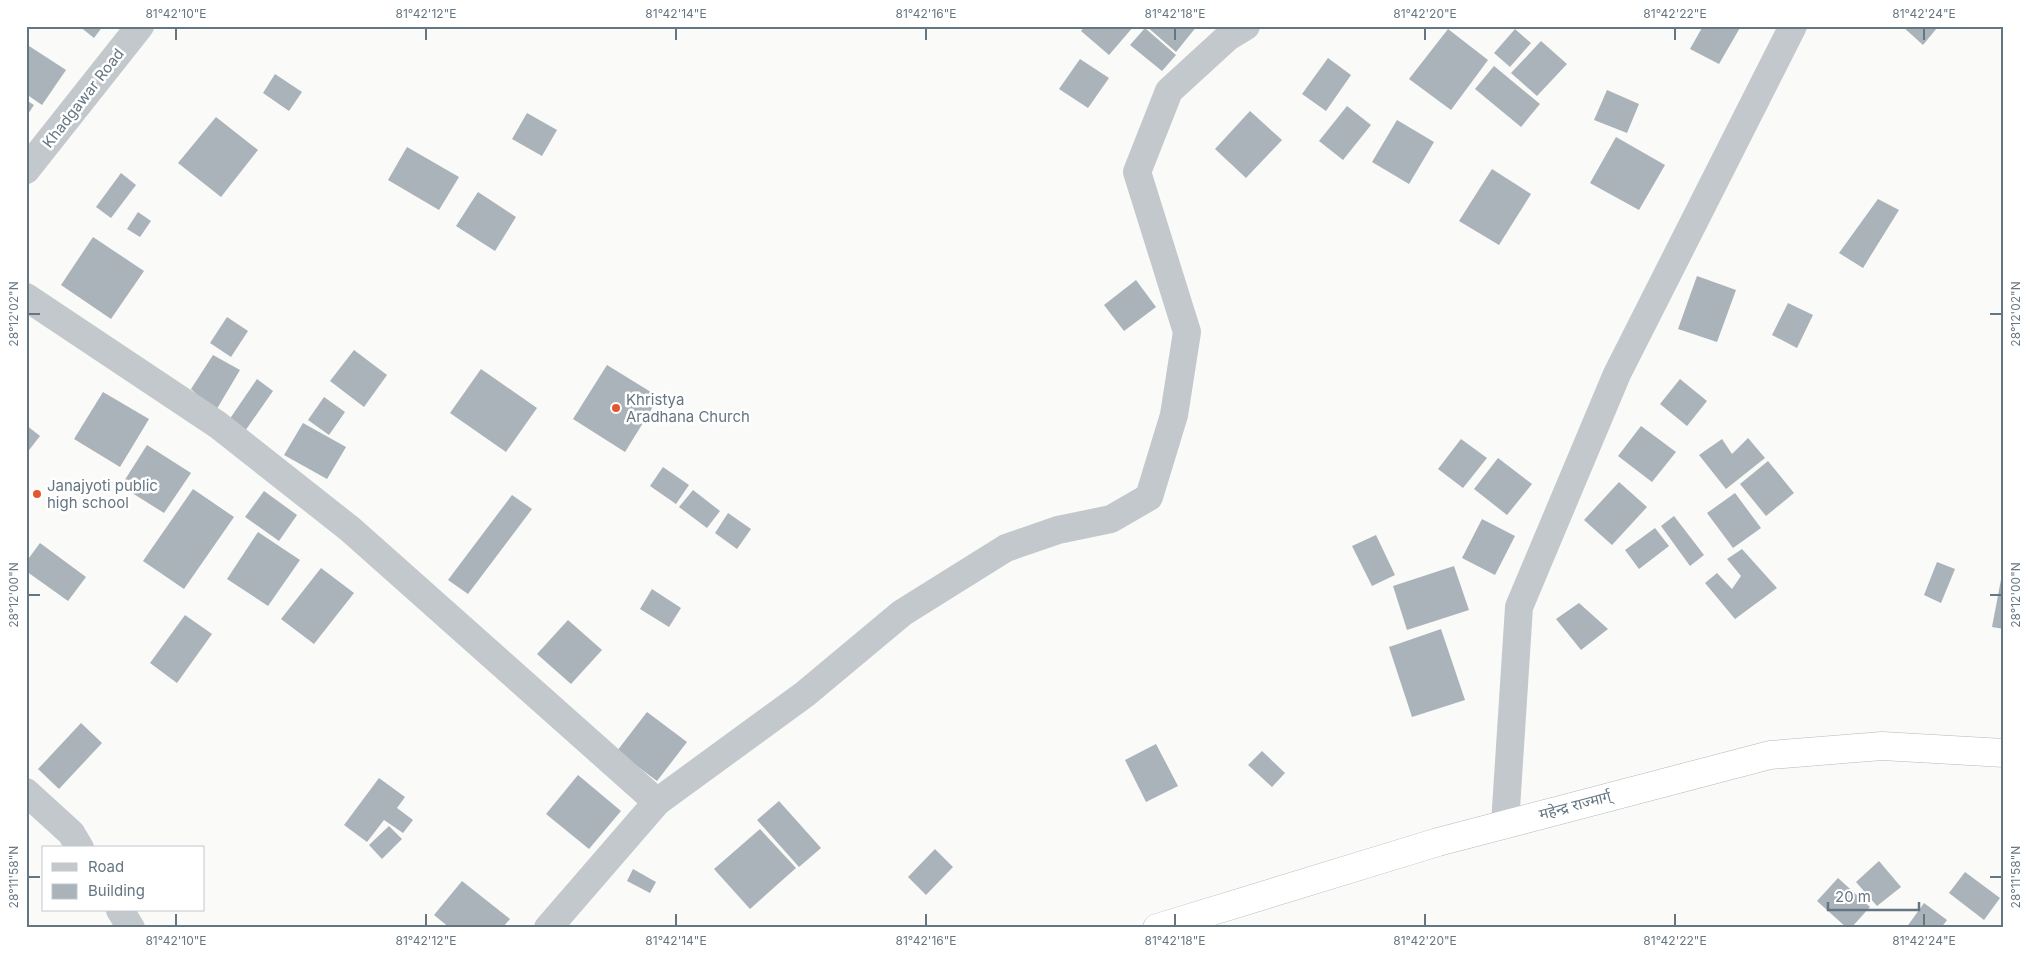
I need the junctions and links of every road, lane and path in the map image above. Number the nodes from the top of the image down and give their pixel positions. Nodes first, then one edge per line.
1 (140, 26) edge
2 (1246, 26) edge
3 (1793, 26) edge
4 (26, 170) edge
5 (26, 297) edge
6 (2004, 753) edge
7 (26, 792) edge
8 (656, 802) junction
9 (1505, 824) junction
10 (79, 846) edge
11 (121, 912) edge
12 (132, 928) edge
13 (548, 928) edge
14 (1157, 928) edge

1 - 4 street, Khadgawar Road
2 - 8 street
3 - 9 street
5 - 8 street
6 - 9 highway, महेन्द्र राज्मार्ग्
7 - 10 street
8 - 13 street
9 - 14 highway, महेन्द्र राज्मार्ग्
11 - 12 street

